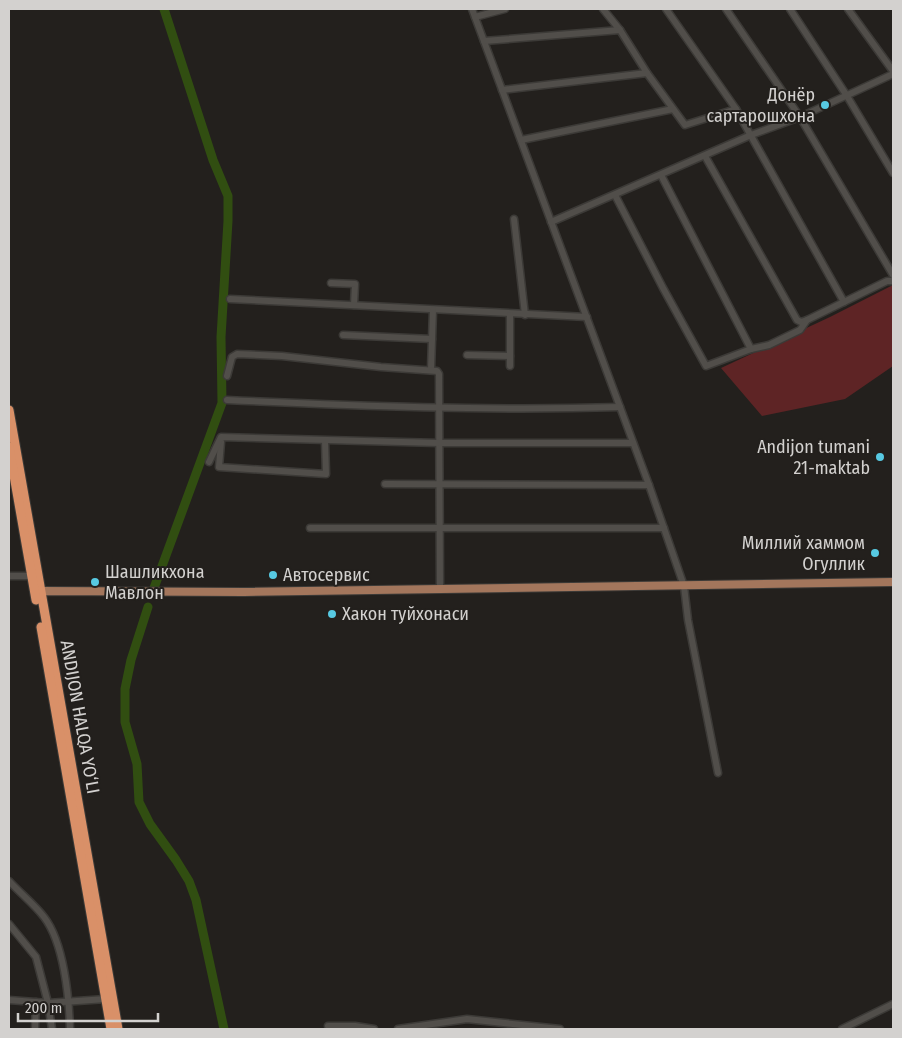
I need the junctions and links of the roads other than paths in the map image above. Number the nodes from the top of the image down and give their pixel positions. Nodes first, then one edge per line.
1 (472, 9) edge
2 (505, 9) edge
3 (603, 9) edge
4 (666, 9) edge
5 (726, 9) edge
6 (790, 9) edge
7 (848, 9) edge
8 (475, 17) junction
9 (620, 30) junction
10 (484, 41) junction
11 (893, 72) edge
12 (647, 73) junction
13 (502, 90) junction
14 (847, 96) junction
15 (736, 108) junction
16 (673, 109) junction
17 (800, 117) junction
18 (751, 135) junction
19 (521, 140) junction
20 (705, 156) junction
21 (893, 173) edge
22 (661, 175) junction
23 (615, 195) junction
24 (514, 219) dead end
25 (551, 222) junction
26 (893, 275) edge
27 (893, 281) edge
28 (331, 283) dead end
29 (230, 299) dead end
30 (844, 302) junction
31 (354, 305) junction
32 (433, 310) junction
33 (510, 315) junction
34 (525, 315) junction
35 (587, 318) junction
36 (808, 320) junction
37 (343, 335) dead end
38 (432, 339) junction
39 (751, 349) junction
40 (467, 355) dead end
41 (510, 356) junction
42 (510, 366) dead end
43 (431, 370) junction
44 (227, 376) dead end
45 (227, 400) dead end
46 (439, 407) junction
47 (620, 407) junction
48 (9, 410) edge
49 (221, 438) junction
50 (325, 441) junction
51 (440, 443) junction
52 (633, 444) junction
53 (9, 447) edge
54 (209, 462) dead end
55 (385, 484) dead end
56 (440, 484) junction
57 (649, 485) junction
58 (439, 527) junction
59 (310, 528) dead end
60 (664, 528) junction
61 (9, 576) edge
62 (35, 576) junction
63 (893, 582) edge
64 (684, 586) junction
65 (440, 589) junction
66 (38, 591) junction
67 (718, 773) dead end
68 (9, 881) edge
69 (9, 924) edge
70 (106, 999) junction
71 (9, 1000) edge
72 (36, 1002) junction
73 (69, 1002) junction
74 (48, 1003) junction
75 (893, 1004) edge
76 (328, 1026) dead end
77 (34, 1029) edge
78 (52, 1029) edge
79 (70, 1029) edge
80 (112, 1029) edge
81 (118, 1029) edge
82 (374, 1029) edge
83 (398, 1029) edge
84 (560, 1029) edge
85 (842, 1029) edge

1 - 8 street
2 - 8 street
3 - 9 street
4 - 15 street
5 - 17 street
6 - 14 street
7 - 11 street
8 - 10 street
9 - 10 street
9 - 12 street
10 - 13 street
11 - 14 street
12 - 13 street
12 - 16 street
13 - 19 street
14 - 17 street
14 - 21 street
15 - 16 street
15 - 18 street
16 - 19 street
17 - 18 street
17 - 26 street
18 - 20 street
18 - 30 street
19 - 25 street
20 - 22 street
20 - 36 street
22 - 23 street
22 - 39 street
23 - 25 street
23 - 39 street
24 - 34 street
25 - 35 street
27 - 30 street
28 - 31 street
29 - 31 street
30 - 36 street
31 - 32 street
32 - 33 street
32 - 38 street
33 - 34 street
33 - 41 street
34 - 35 street
35 - 47 street
36 - 39 street
37 - 38 street
38 - 43 street
40 - 41 street
41 - 42 street
43 - 44 street
43 - 46 street
45 - 46 street
46 - 47 street
46 - 51 street
47 - 52 street
48 - 62 highway, ANDIJON HALQA YO‘LI
49 - 50 street
49 - 50 street
49 - 54 street
50 - 51 street
51 - 52 street
51 - 56 street
52 - 57 street
53 - 62 highway, ANDIJON HALQA YO‘LI
55 - 56 street
56 - 57 street
56 - 58 street
57 - 60 street
58 - 59 street
58 - 60 street
58 - 65 street
60 - 64 street
61 - 62 street
62 - 66 highway, ANDIJON HALQA YO‘LI
63 - 64 main road
64 - 65 main road
64 - 67 street
65 - 66 main road
66 - 70 highway, ANDIJON HALQA YO‘LI
66 - 81 highway, ANDIJON HALQA YO‘LI
68 - 73 street
69 - 74 street
70 - 73 street
70 - 80 highway, ANDIJON HALQA YO‘LI
71 - 72 street
72 - 74 street
72 - 77 street
73 - 74 street
73 - 79 street
74 - 78 street
75 - 85 street
76 - 82 street
83 - 84 street

